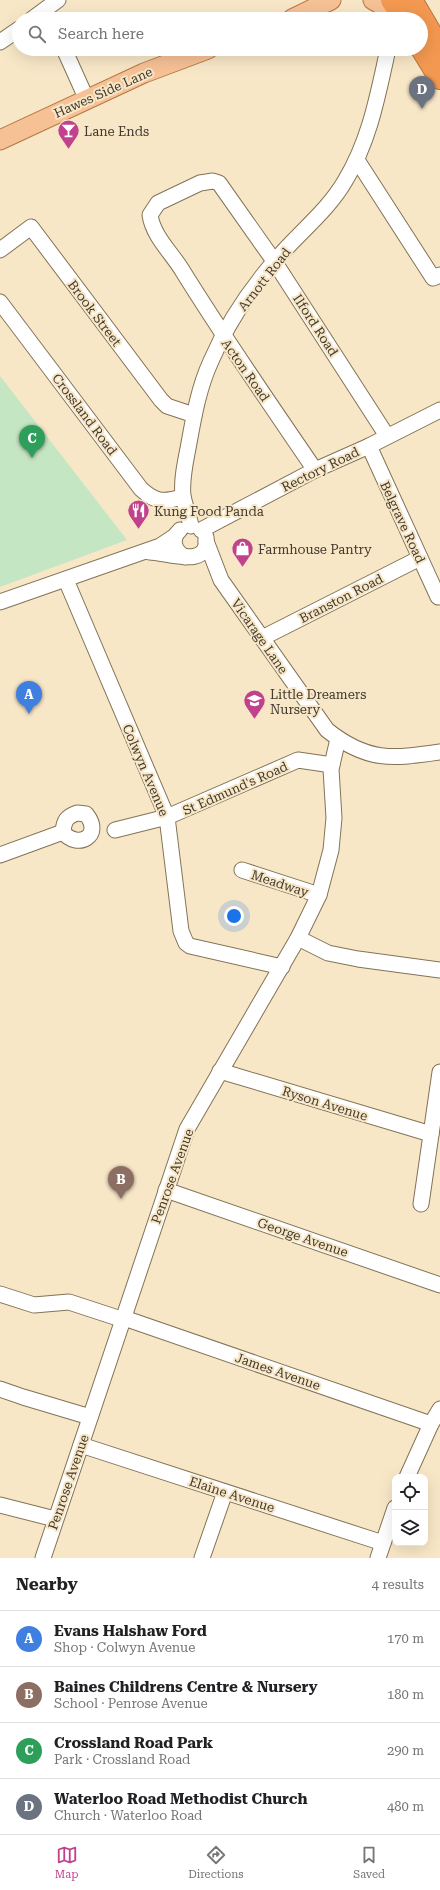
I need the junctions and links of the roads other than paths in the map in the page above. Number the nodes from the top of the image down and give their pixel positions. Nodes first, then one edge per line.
1 (58, 0) edge
2 (331, 0) edge
3 (373, 0) edge
4 (392, 0) edge
5 (411, 0) edge
6 (46, 9) edge
7 (306, 12) edge
8 (391, 12) edge
9 (400, 12) edge
10 (418, 12) edge
11 (428, 29) edge
12 (12, 34) edge
13 (0, 42) edge
14 (440, 49) edge
15 (67, 56) edge
16 (189, 56) edge
17 (386, 56) edge
18 (427, 56) edge
19 (440, 78) edge
20 (87, 100) junction
21 (0, 140) edge
22 (357, 160) junction
23 (242, 216) joint
24 (0, 250) edge
25 (274, 262) junction
26 (440, 275) edge
27 (0, 302) edge
28 (223, 337) junction
29 (440, 410) edge
30 (194, 415) junction
31 (387, 436) junction
32 (369, 446) junction
33 (315, 470) junction
34 (183, 497) junction
35 (200, 532) junction
36 (175, 536) junction
37 (138, 553) junction
38 (187, 557) junction
39 (420, 558) junction
40 (66, 580) junction
41 (221, 580) junction
42 (438, 597) dead end
43 (0, 602) edge
44 (262, 638) junction
45 (338, 740) junction
46 (440, 752) edge
47 (332, 764) junction
48 (167, 817) junction
49 (115, 830) dead end
50 (63, 832) dead end
51 (0, 855) edge
52 (242, 870) dead end
53 (319, 895) junction
54 (298, 938) junction
55 (282, 966) junction
56 (440, 970) edge
57 (220, 1071) junction
58 (440, 1072) edge
59 (439, 1091) edge
60 (431, 1134) junction
61 (166, 1190) junction
62 (420, 1204) dead end
63 (440, 1284) edge
64 (0, 1294) edge
65 (124, 1319) junction
66 (0, 1389) edge
67 (440, 1409) edge
68 (90, 1416) junction
69 (431, 1424) junction
70 (81, 1445) junction
71 (408, 1474) edge
72 (225, 1492) junction
73 (0, 1505) edge
74 (394, 1510) edge
75 (55, 1519) junction
76 (383, 1542) junction
77 (43, 1558) edge
78 (202, 1558) edge
79 (378, 1558) edge

1 - 6 street
2 - 7 main road
3 - 8 main road
4 - 9 highway
5 - 10 highway
11 - 14 highway
12 - 13 street
15 - 20 street
16 - 20 main road, Hawes Side Lane
17 - 22 street, Arnott Road
18 - 19 highway
20 - 21 main road, Hawes Side Lane
22 - 25 street, Arnott Road
22 - 26 street
23 - 25 street, Ilford Road
23 - 28 street, Acton Road
24 - 30 street, Brook Street
25 - 28 street, Arnott Road
25 - 31 street, Ilford Road
27 - 34 street, Crossland Road
28 - 30 street, Arnott Road
28 - 33 street, Acton Road
29 - 31 street, Rectory Road
30 - 34 street, Arnott Road
31 - 32 street, Rectory Road
32 - 33 street, Rectory Road
32 - 39 street, Belgrave Road
33 - 35 street, Rectory Road
34 - 35 street, Arnott Road
35 - 36 street, Vicarage Lane
35 - 38 street
35 - 41 street, Vicarage Lane
36 - 37 street, Vicarage Lane
36 - 38 street, Vicarage Lane
37 - 38 street, Vicarage Lane
37 - 40 street, Vicarage Lane
38 - 41 street, Vicarage Lane
39 - 42 street, Belgrave Road
39 - 44 street, Branston Road
40 - 43 street, Vicarage Lane
40 - 48 street, Colwyn Avenue
41 - 44 street, Vicarage Lane
44 - 45 street, Vicarage Lane
45 - 46 street, Vicarage Lane
45 - 47 street, Penrose Avenue
47 - 48 street, St Edmund's Road
47 - 53 street, Penrose Avenue
48 - 49 street, St Edmund's Road
48 - 55 street, Colwyn Avenue
50 - 51 street
52 - 53 street, Meadway
53 - 54 street, Penrose Avenue
54 - 55 street, Penrose Avenue
54 - 56 street
55 - 57 street, Penrose Avenue
57 - 60 street, Ryson Avenue
57 - 61 street, Penrose Avenue
58 - 59 street
59 - 60 street
60 - 62 street
61 - 63 street, George Avenue
61 - 65 street, Penrose Avenue
64 - 65 street, James Avenue
65 - 68 street, Penrose Avenue
65 - 69 street, James Avenue
66 - 68 street
67 - 69 street
68 - 70 street, Penrose Avenue
69 - 71 street
70 - 72 street, Elaine Avenue
70 - 75 street, Penrose Avenue
72 - 76 street, Elaine Avenue
72 - 78 street
73 - 75 street
74 - 76 street
75 - 77 street, Penrose Avenue
76 - 79 street

